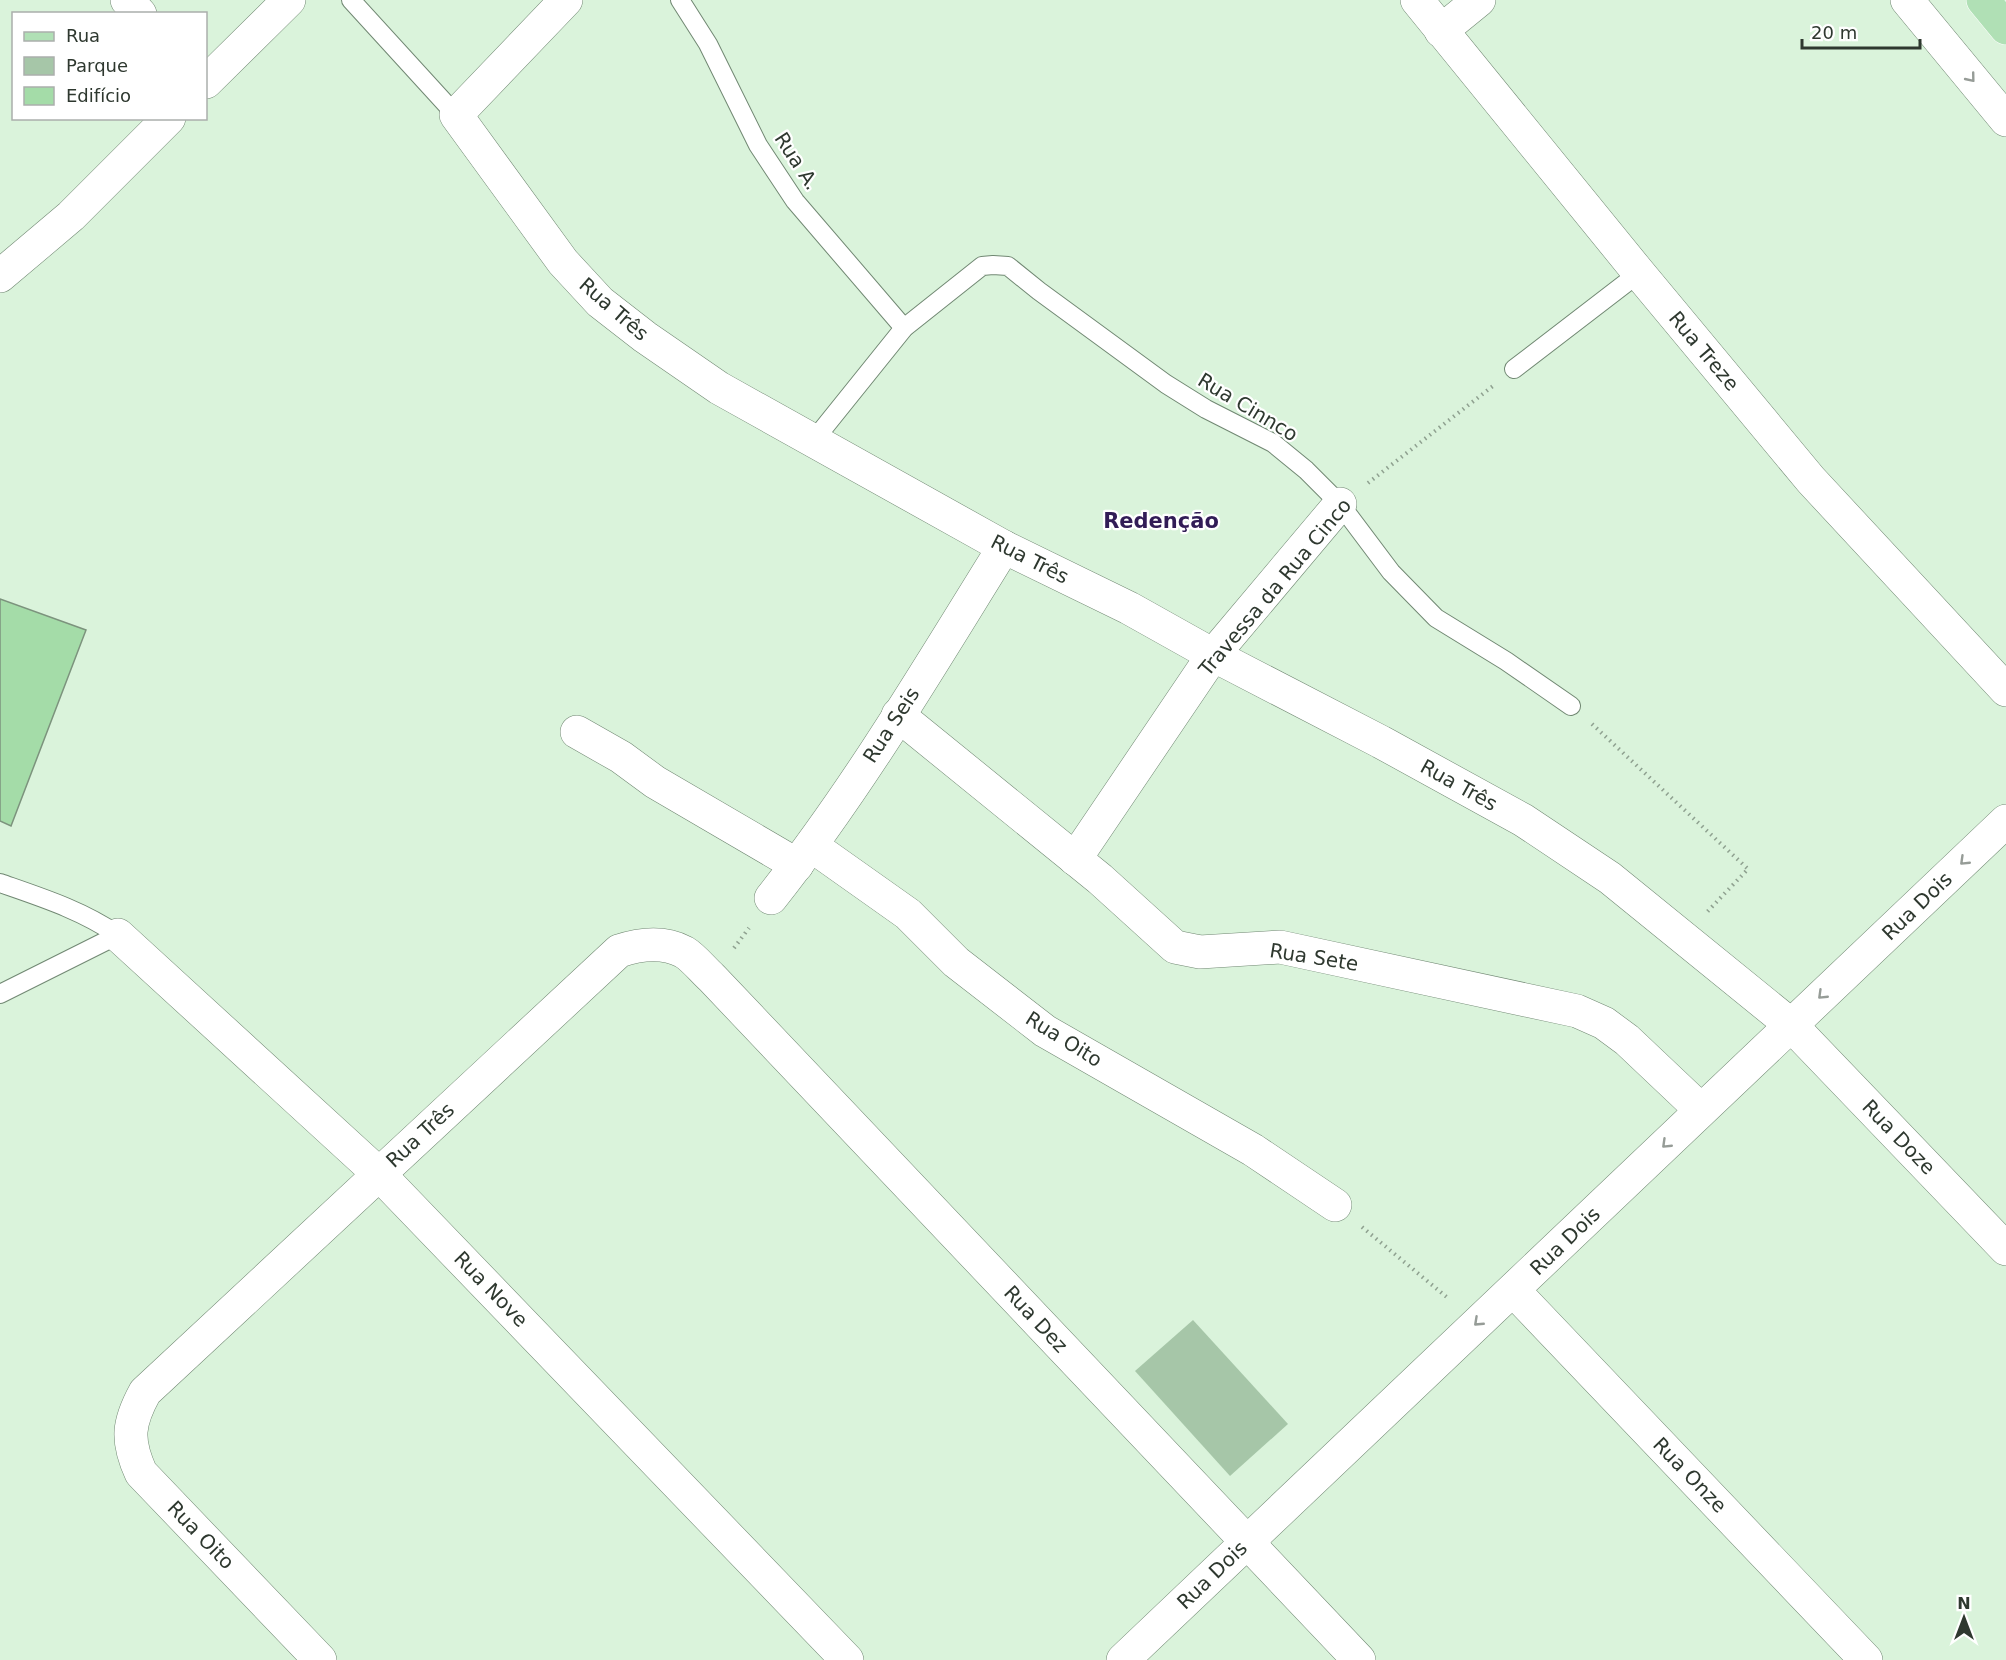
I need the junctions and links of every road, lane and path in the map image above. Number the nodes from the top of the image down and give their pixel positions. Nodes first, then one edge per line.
1 (128, 0) edge
2 (289, 0) edge
3 (351, 0) edge
4 (566, 0) edge
5 (680, 0) edge
6 (1417, 0) edge
7 (1479, 0) edge
8 (1907, 0) edge
9 (1983, 0) edge
10 (138, 12) edge
11 (2006, 28) edge
12 (1441, 31) junction
13 (207, 81) edge
14 (456, 115) junction
15 (167, 120) edge
16 (2006, 120) edge
17 (1639, 273) junction
18 (0, 276) edge
19 (904, 328) junction
20 (1514, 369) joint
21 (814, 441) junction
22 (1340, 504) junction
23 (1004, 547) junction
24 (1213, 655) junction
25 (2006, 690) edge
26 (1571, 706) joint
27 (898, 716) junction
28 (577, 732) dead end
29 (2006, 821) edge
30 (805, 855) junction
31 (1075, 859) junction
32 (0, 884) edge
33 (771, 898) joint
34 (118, 935) junction
35 (1684, 938) junction
36 (712, 978) junction
37 (0, 994) edge
38 (1791, 1025) junction
39 (1701, 1110) junction
40 (379, 1174) junction
41 (1335, 1205) joint
42 (2006, 1249) edge
43 (1513, 1290) junction
44 (1478, 1322) junction
45 (145, 1392) joint
46 (1247, 1542) junction
47 (320, 1660) edge
48 (847, 1660) edge
49 (1123, 1660) edge
50 (1359, 1660) edge
51 (1866, 1660) edge

1 - 10 street
2 - 13 street
3 - 14 lane
4 - 14 street
5 - 19 lane, Rua A.
6 - 12 street, Rua Treze
7 - 12 street
8 -> 16 street
9 - 11 main road
12 - 17 street, Rua Treze
14 - 21 street, Rua Três
15 - 18 street
17 - 20 lane
17 - 25 street, Rua Treze
19 - 21 lane, Rua Cinnco
19 - 22 lane, Rua Cinnco
20 - 22 path, Travessa da Rua Cinco
21 - 23 street, Rua Três
22 - 24 street, Travessa da Rua Cinco
22 - 26 lane, Rua Cinnco
23 - 24 street, Rua Três
23 - 27 street, Rua Seis
24 - 31 street, Travessa da Rua Cinco
24 - 35 street, Rua Três
26 - 35 path
27 - 30 street, Rua Seis
27 - 31 street, Rua Sete
28 - 30 street, Rua Oito
29 -> 38 street, Rua Dois
30 - 33 street, Rua Seis
30 - 41 street, Rua Oito
31 - 39 street, Rua Sete
32 - 34 lane
33 - 36 path
34 - 37 lane
34 - 40 street, Rua Nove
35 - 38 street, Rua Três
36 - 40 street, Rua Três
36 - 46 street, Rua Dez
38 - 39 street, Rua Dois
38 - 42 street, Rua Doze
39 -> 43 street, Rua Dois
40 - 45 street, Rua Três
40 - 48 street, Rua Nove
41 - 44 path
43 -> 44 street, Rua Dois
43 - 51 street, Rua Onze
44 - 46 street, Rua Dois
45 - 47 street, Rua Oito
46 - 49 street, Rua Dois
46 - 50 street, Rua Dez

